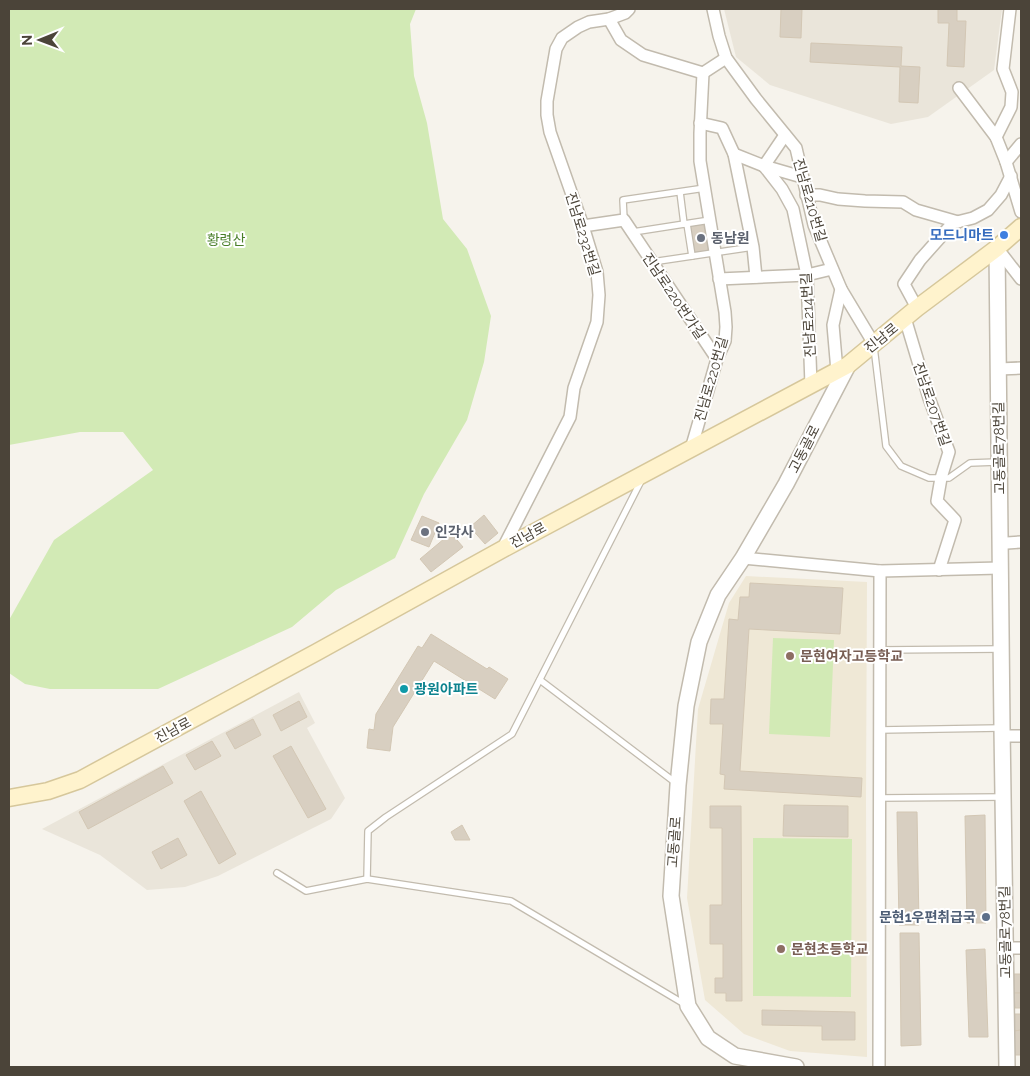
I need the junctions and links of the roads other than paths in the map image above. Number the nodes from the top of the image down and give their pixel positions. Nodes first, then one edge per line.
1 (629, 9) edge
2 (713, 9) edge
3 (1010, 9) edge
4 (609, 19) junction
5 (726, 58) junction
6 (703, 73) junction
7 (959, 88) dead end
8 (700, 124) junction
9 (785, 135) junction
10 (996, 137) junction
11 (1021, 144) edge
12 (734, 154) junction
13 (1006, 162) junction
14 (764, 166) junction
15 (1011, 176) junction
16 (802, 177) junction
17 (705, 188) junction
18 (680, 192) junction
19 (806, 195) junction
20 (1021, 212) edge
21 (624, 220) junction
22 (710, 220) junction
23 (958, 222) junction
24 (686, 224) junction
25 (583, 226) junction
26 (1021, 227) edge
27 (632, 232) junction
28 (753, 247) junction
29 (997, 248) junction
30 (715, 253) junction
31 (692, 256) junction
32 (652, 262) junction
33 (832, 270) junction
34 (807, 275) junction
35 (756, 277) junction
36 (720, 279) junction
37 (1021, 279) edge
38 (841, 289) junction
39 (911, 313) junction
40 (874, 344) junction
41 (717, 359) junction
42 (842, 368) junction
43 (1021, 368) edge
44 (998, 369) junction
45 (811, 385) junction
46 (691, 448) junction
47 (999, 462) junction
48 (644, 473) junction
49 (941, 478) junction
50 (1000, 542) junction
51 (1021, 542) edge
52 (503, 549) junction
53 (742, 558) junction
54 (1000, 568) junction
55 (939, 570) junction
56 (880, 571) junction
57 (1001, 648) junction
58 (880, 650) junction
59 (540, 680) junction
60 (880, 730) junction
61 (1002, 732) junction
62 (1021, 736) edge
63 (678, 784) junction
64 (1003, 797) junction
65 (9, 798) edge
66 (880, 798) junction
67 (277, 873) dead end
68 (367, 878) junction
69 (1005, 948) junction
70 (1021, 948) edge
71 (688, 1006) junction
72 (796, 1067) edge
73 (879, 1067) edge
74 (1007, 1067) edge

1 - 4 street, 진남로232번길
2 - 5 street, 진남로210번길
3 - 10 street
4 - 6 street
4 - 25 street, 진남로232번길
5 - 6 street
5 - 9 street, 진남로210번길
6 - 8 street, 진남로220번길
7 - 10 street
8 - 12 street
8 - 17 street, 진남로220번길
9 - 14 street
9 - 16 street, 진남로210번길
10 - 13 street
11 - 13 street
12 - 14 street
12 - 28 street
13 - 15 street
14 - 16 street
14 - 34 street, 진남로214번길
15 - 20 street
15 - 23 street
16 - 19 street, 진남로210번길
17 - 18 lane
17 - 22 street, 진남로220번길
18 - 21 lane
18 - 24 lane
19 - 23 street
19 - 33 street, 진남로210번길
21 - 25 street
21 - 27 street, 진남로220번가길
22 - 24 lane
22 - 30 street, 진남로220번길
23 - 39 street, 진남로207번길
24 - 27 lane, 진남로220번가길
24 - 31 lane
25 - 52 street, 진남로232번길
26 - 29 main road, 진남로
27 - 32 street, 진남로220번가길
28 - 30 lane
28 - 35 street
29 - 37 street
29 - 39 main road, 진남로
29 - 44 street, 고동골로78번길
30 - 31 lane
30 - 36 street, 진남로220번길
31 - 32 lane
32 - 41 street, 진남로220번가길
33 - 34 street
33 - 38 street, 진남로210번길
34 - 35 street
34 - 45 street, 진남로214번길
35 - 36 street
36 - 41 street, 진남로220번길
38 - 40 street, 진남로210번길
38 - 42 street
39 - 40 main road, 진남로
39 - 49 street, 진남로207번길
40 - 42 main road, 진남로
40 - 49 lane
41 - 46 street, 진남로220번길
42 - 45 main road, 진남로
42 - 53 street, 고동골로
43 - 44 street
44 - 47 street, 고동골로78번길
45 - 46 main road, 진남로
46 - 48 main road, 진남로
47 - 49 lane
47 - 50 street, 고동골로78번길
48 - 52 main road, 진남로
48 - 59 lane
49 - 55 street, 진남로207번길
50 - 51 street
50 - 54 street, 고동골로78번길
52 - 65 main road, 진남로
53 - 56 street
53 - 63 street, 고동골로
54 - 55 street
54 - 57 street, 고동골로78번길
55 - 56 street
56 - 58 street
57 - 58 lane
57 - 61 street, 고동골로78번길
58 - 60 street
59 - 63 lane
59 - 68 lane
60 - 61 lane
60 - 66 street
61 - 62 street
61 - 64 street, 고동골로78번길
63 - 71 street, 고동골로
64 - 66 lane
64 - 69 street, 고동골로78번길
66 - 73 street
67 - 68 lane
68 - 71 lane
69 - 70 street
69 - 74 street, 고동골로78번길
71 - 72 street, 고동골로

